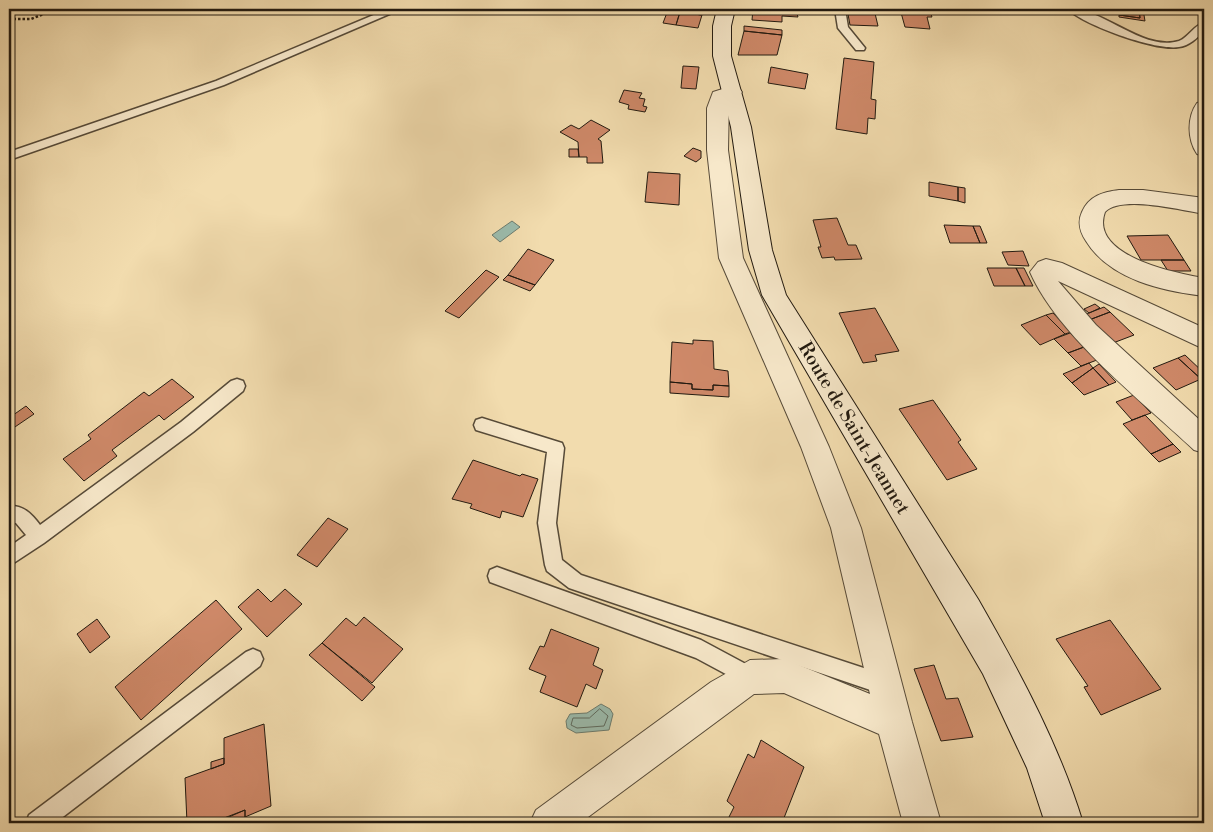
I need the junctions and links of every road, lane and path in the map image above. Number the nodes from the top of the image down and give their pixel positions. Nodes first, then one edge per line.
1 (56, 9) edge
2 (396, 9) edge
3 (726, 9) edge
4 (840, 9) edge
5 (1073, 9) edge
6 (9, 19) edge
7 (1204, 26) edge
8 (860, 48) dead end
9 (732, 92) junction
10 (1204, 107) edge
11 (1204, 149) edge
12 (9, 156) edge
13 (1204, 206) edge
14 (1204, 287) edge
15 (1204, 339) edge
16 (237, 386) dead end
17 (482, 426) dead end
18 (1204, 441) edge
19 (9, 514) edge
20 (38, 537) junction
21 (9, 557) edge
22 (496, 576) dead end
23 (253, 659) dead end
24 (750, 677) junction
25 (885, 685) junction
26 (894, 722) junction
27 (37, 823) edge
28 (549, 823) edge
29 (922, 823) edge
30 (1064, 823) edge

1 - 6 path
2 - 12 lane
3 - 9 street, Route de Saint-Jeannet
4 - 8 lane
5 - 7 lane
9 - 25 street
9 - 30 street, Route de Saint-Jeannet
10 - 11 street
13 - 14 street
15 - 18 street
16 - 20 lane
17 - 25 lane
19 - 20 lane
20 - 21 lane
22 - 24 lane
23 - 27 lane
24 - 26 street
24 - 28 street
25 - 26 street
26 - 29 street

